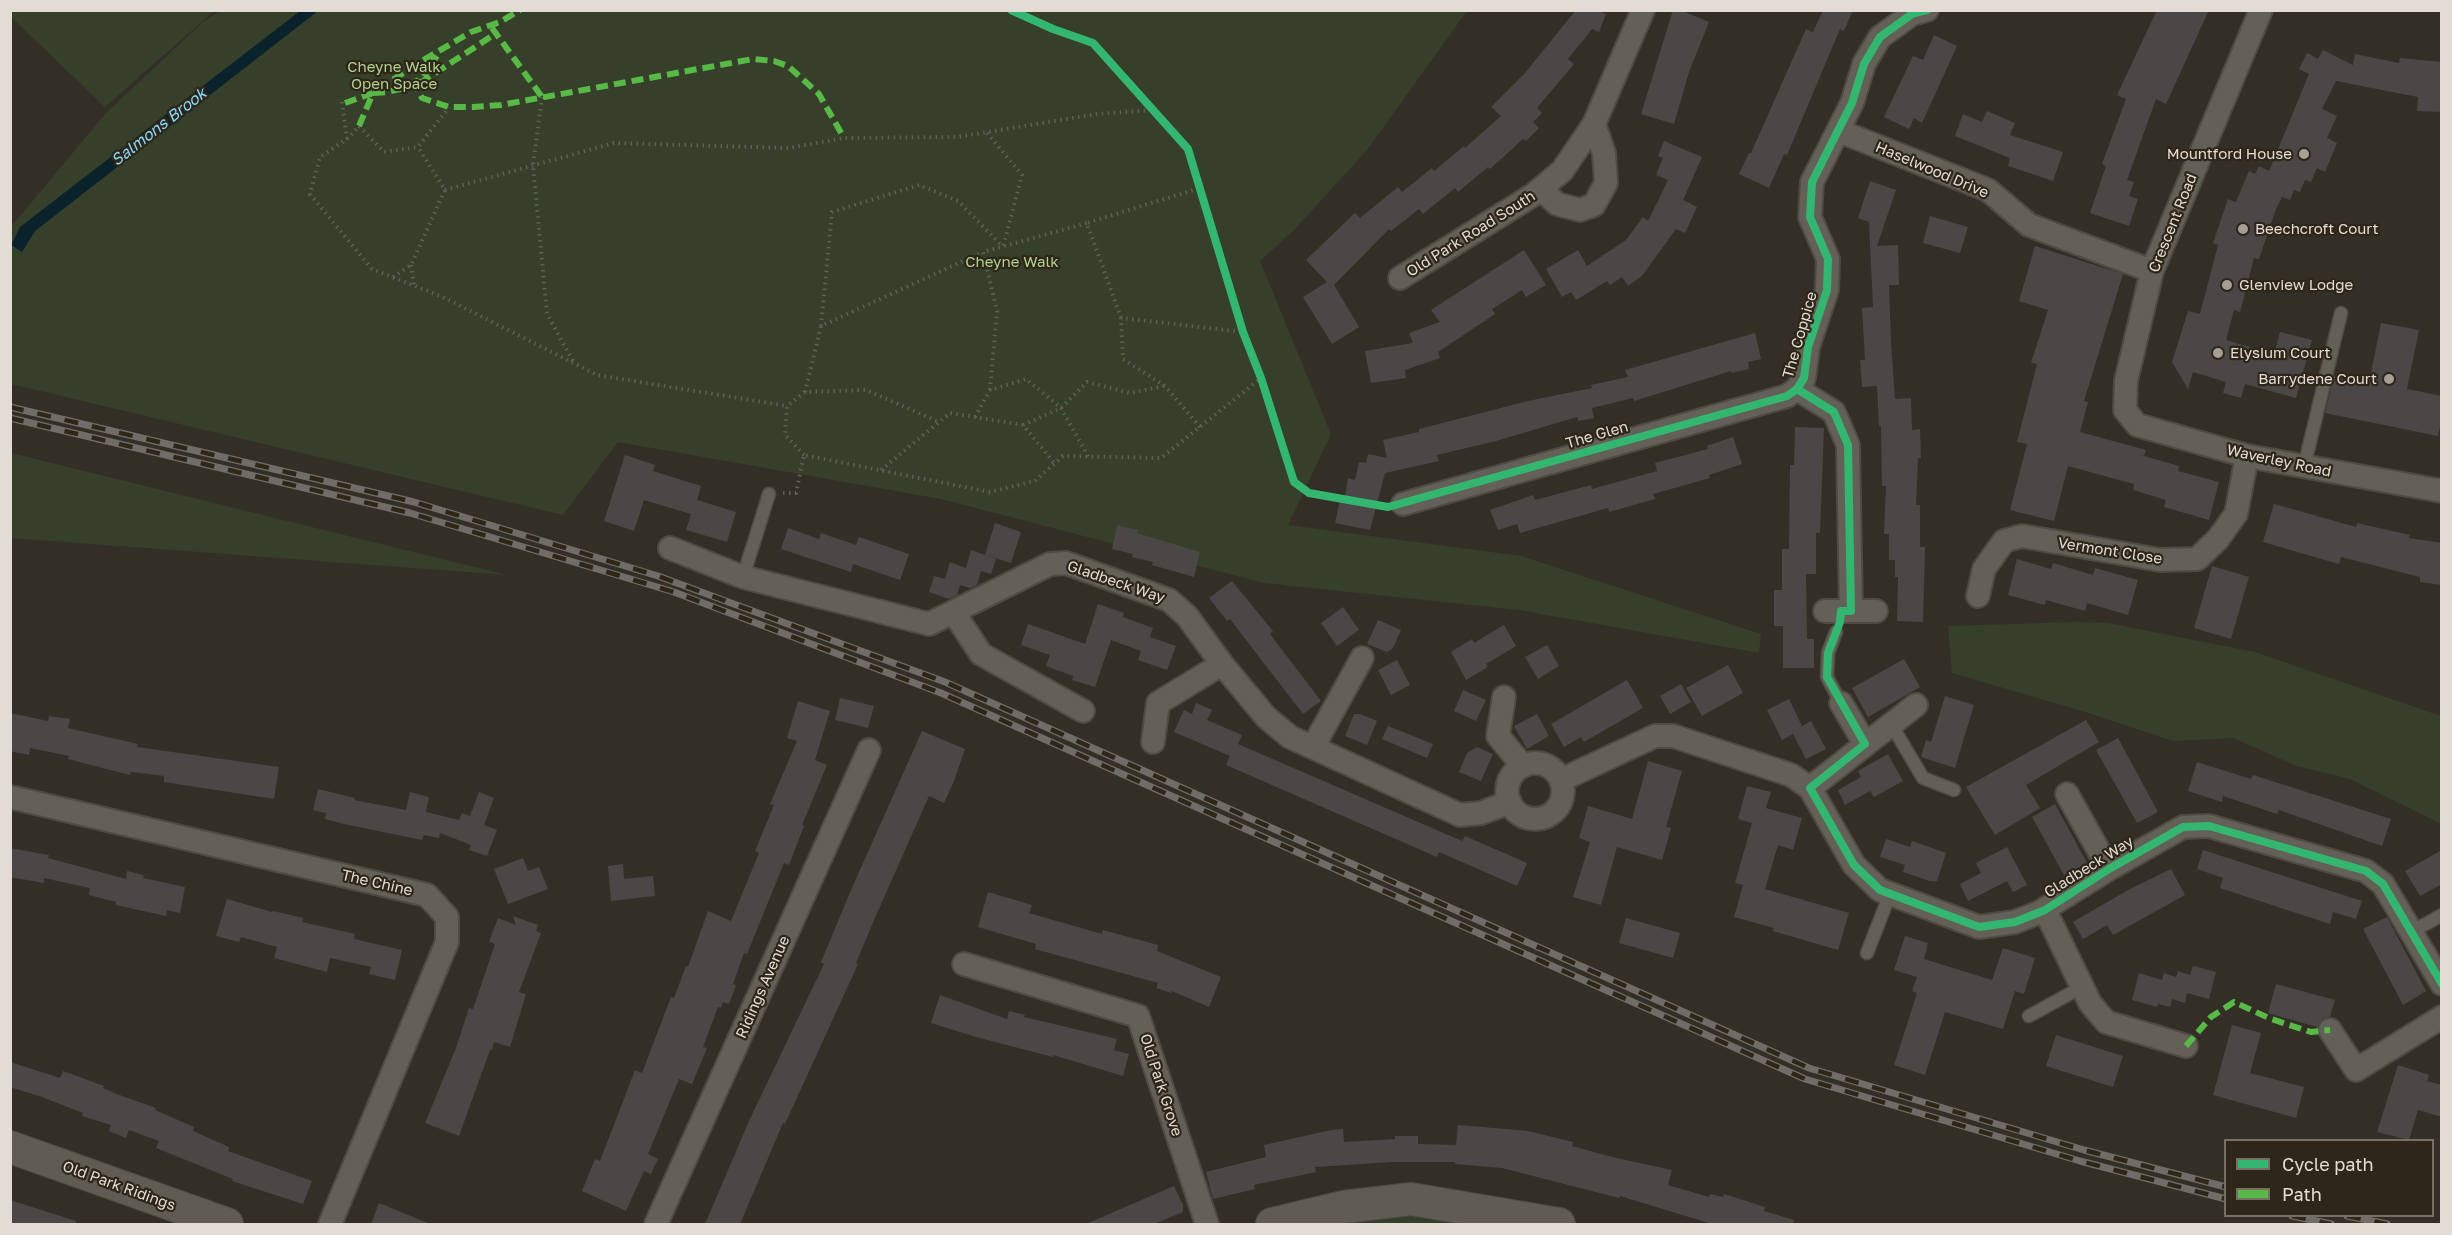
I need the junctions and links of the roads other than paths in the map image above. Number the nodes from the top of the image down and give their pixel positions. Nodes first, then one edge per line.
1 (1643, 10) edge
2 (1927, 10) edge
3 (2261, 10) edge
4 (1594, 124) junction
5 (1839, 130) junction
6 (1541, 189) junction
7 (2152, 271) junction
8 (1400, 278) dead end
9 (2341, 313) dead end
10 (1797, 389) junction
11 (2125, 410) joint
12 (2247, 456) junction
13 (2304, 467) junction
14 (2442, 491) edge
15 (769, 494) dead end
16 (1403, 504) dead end
17 (670, 548) dead end
18 (743, 577) junction
19 (1978, 596) dead end
20 (1825, 611) dead end
21 (1851, 611) junction
22 (1876, 611) dead end
23 (954, 613) junction
24 (1836, 632) dead end
25 (1362, 658) dead end
26 (1222, 664) junction
27 (1504, 697) dead end
28 (1841, 703) joint
29 (1916, 705) dead end
30 (1083, 711) dead end
31 (1891, 724) junction
32 (1153, 742) dead end
33 (1865, 744) junction
34 (1313, 747) junction
35 (869, 750) dead end
36 (1523, 766) junction
37 (1561, 780) junction
38 (1810, 788) junction
39 (1954, 790) dead end
40 (2067, 794) dead end
41 (10, 797) edge
42 (1510, 802) junction
43 (2109, 869) junction
44 (1890, 894) junction
45 (2045, 910) junction
46 (2442, 915) edge
47 (2411, 932) junction
48 (1867, 953) dead end
49 (964, 964) dead end
50 (2442, 984) edge
51 (2082, 987) junction
52 (2029, 1016) dead end
53 (2442, 1017) edge
54 (2330, 1030) dead end
55 (2186, 1046) dead end
56 (10, 1147) edge
57 (227, 1224) edge
58 (330, 1224) edge
59 (656, 1224) edge
60 (1207, 1224) edge
61 (1272, 1224) edge
62 (1559, 1224) edge

1 - 4 street, Old Park Road South
2 - 5 street, The Coppice
3 - 7 street, Crescent Road
4 - 6 street, Old Park Road South
4 - 6 street, Old Park Road South
5 - 7 street, Haselwood Drive
5 - 10 street, The Coppice
6 - 8 street, Old Park Road South
7 - 11 street, Crescent Road
9 - 13 lane
10 - 16 street, The Glen
10 - 21 street, The Coppice
11 - 12 street, Waverley Road
12 - 13 street, Waverley Road
12 - 19 street, Vermont Close
13 - 14 street, Waverley Road
15 - 18 lane
17 - 18 street, Gladbeck Way
18 - 23 street, Gladbeck Way
20 - 21 street
21 - 22 street
23 - 26 street, Gladbeck Way
23 - 30 street
24 - 28 lane
25 - 34 street
26 - 32 street
26 - 34 street, Gladbeck Way
27 - 36 street
28 - 33 street
29 - 31 street
31 - 33 street
31 - 39 lane
33 - 38 street
34 - 42 street, Gladbeck Way
35 - 59 street, Ridings Avenue
36 - 37 street
36 - 42 street
37 - 38 street, Gladbeck Way
37 - 42 street
38 - 44 street, Gladbeck Way
40 - 43 street, Gladbeck Way
41 - 58 street, The Chine
43 - 45 street, Gladbeck Way
43 - 47 street, Gladbeck Way
44 - 45 street, Gladbeck Way
44 - 48 lane
45 - 51 street
46 - 47 lane
47 - 50 street, Gladbeck Way
49 - 60 street, Old Park Grove
51 - 52 lane
51 - 55 street
53 - 54 street
56 - 57 street, Old Park Ridings
61 - 62 street

